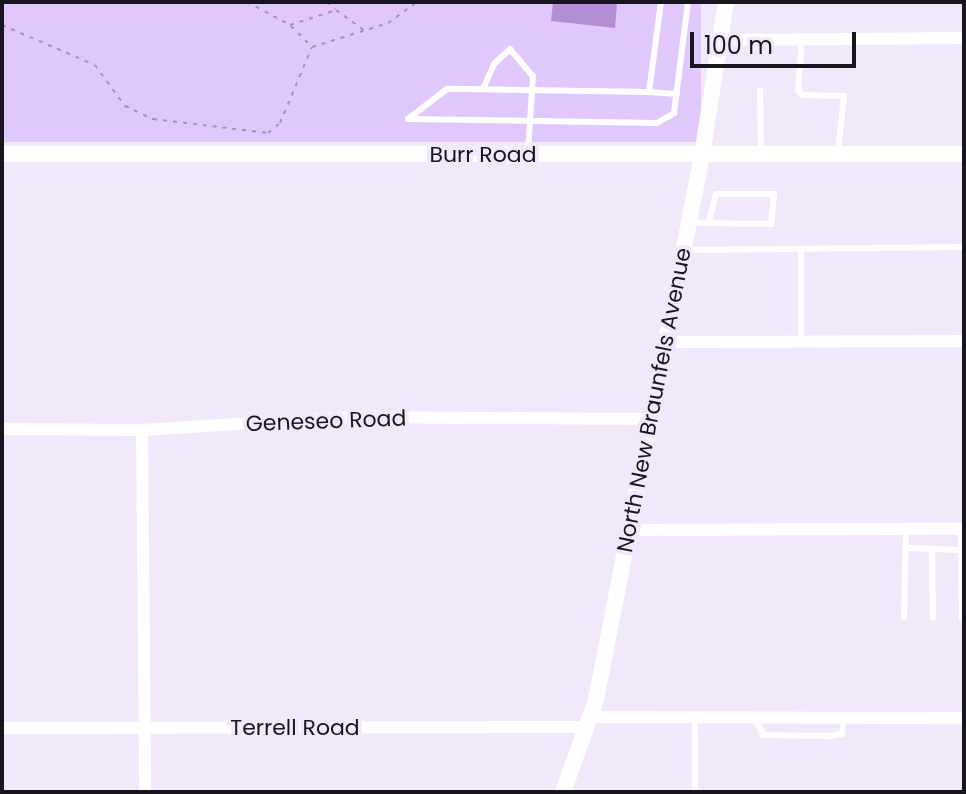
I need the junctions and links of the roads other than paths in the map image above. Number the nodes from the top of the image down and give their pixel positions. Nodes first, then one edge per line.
1 (661, 2) edge
2 (688, 2) edge
3 (726, 2) edge
4 (964, 38) edge
5 (721, 40) junction
6 (802, 40) junction
7 (532, 88) junction
8 (483, 89) junction
9 (760, 90) dead end
10 (649, 92) junction
11 (677, 94) junction
12 (531, 119) junction
13 (2, 154) edge
14 (837, 154) junction
15 (964, 154) edge
16 (528, 155) junction
17 (702, 155) junction
18 (761, 155) junction
19 (689, 222) junction
20 (708, 223) junction
21 (964, 247) edge
22 (801, 249) junction
23 (684, 250) junction
24 (964, 341) edge
25 (666, 342) junction
26 (801, 342) junction
27 (651, 419) junction
28 (2, 429) edge
29 (142, 430) junction
30 (906, 529) junction
31 (962, 529) edge
32 (629, 530) junction
33 (905, 548) junction
34 (932, 549) junction
35 (961, 550) junction
36 (904, 617) dead end
37 (933, 618) dead end
38 (962, 618) edge
39 (695, 717) junction
40 (755, 717) junction
41 (844, 718) junction
42 (964, 718) edge
43 (590, 722) junction
44 (2, 728) edge
45 (144, 728) junction
46 (566, 791) edge
47 (145, 792) edge
48 (695, 792) edge

1 - 10 lane
2 - 11 lane
3 - 5 street, North New Braunfels Avenue
4 - 6 street
5 - 6 street
5 - 17 street, North New Braunfels Avenue
6 - 14 lane
7 - 8 lane
7 - 8 lane
7 - 10 lane
7 - 12 lane
8 - 12 lane
9 - 18 lane
10 - 11 lane
11 - 12 lane
12 - 16 lane
13 - 16 street, Burr Road
14 - 15 street, Burr Road
14 - 18 street, Burr Road
16 - 17 street, Burr Road
17 - 18 street, Burr Road
17 - 19 street, North New Braunfels Avenue
19 - 20 lane
19 - 23 street, North New Braunfels Avenue
20 - 20 lane
21 - 22 lane
22 - 23 lane
22 - 26 lane
23 - 25 street, North New Braunfels Avenue
24 - 26 street
25 - 26 street
25 - 27 street, North New Braunfels Avenue
27 - 29 street, Geneseo Road
27 - 32 street, North New Braunfels Avenue
28 - 29 street, Geneseo Road
29 - 45 street
30 - 31 street
30 - 32 street
30 - 33 lane
31 - 35 lane
32 - 43 street, North New Braunfels Avenue
33 - 34 lane
33 - 36 lane
34 - 35 lane
34 - 37 lane
35 - 38 lane
39 - 40 street, Terrell Road
39 - 43 street, Terrell Road
39 - 48 lane
40 - 41 street, Terrell Road
40 - 41 lane
41 - 42 street, Terrell Road
43 - 45 street, Terrell Road
43 - 46 street, North New Braunfels Avenue
44 - 45 street, Terrell Road
45 - 47 street

